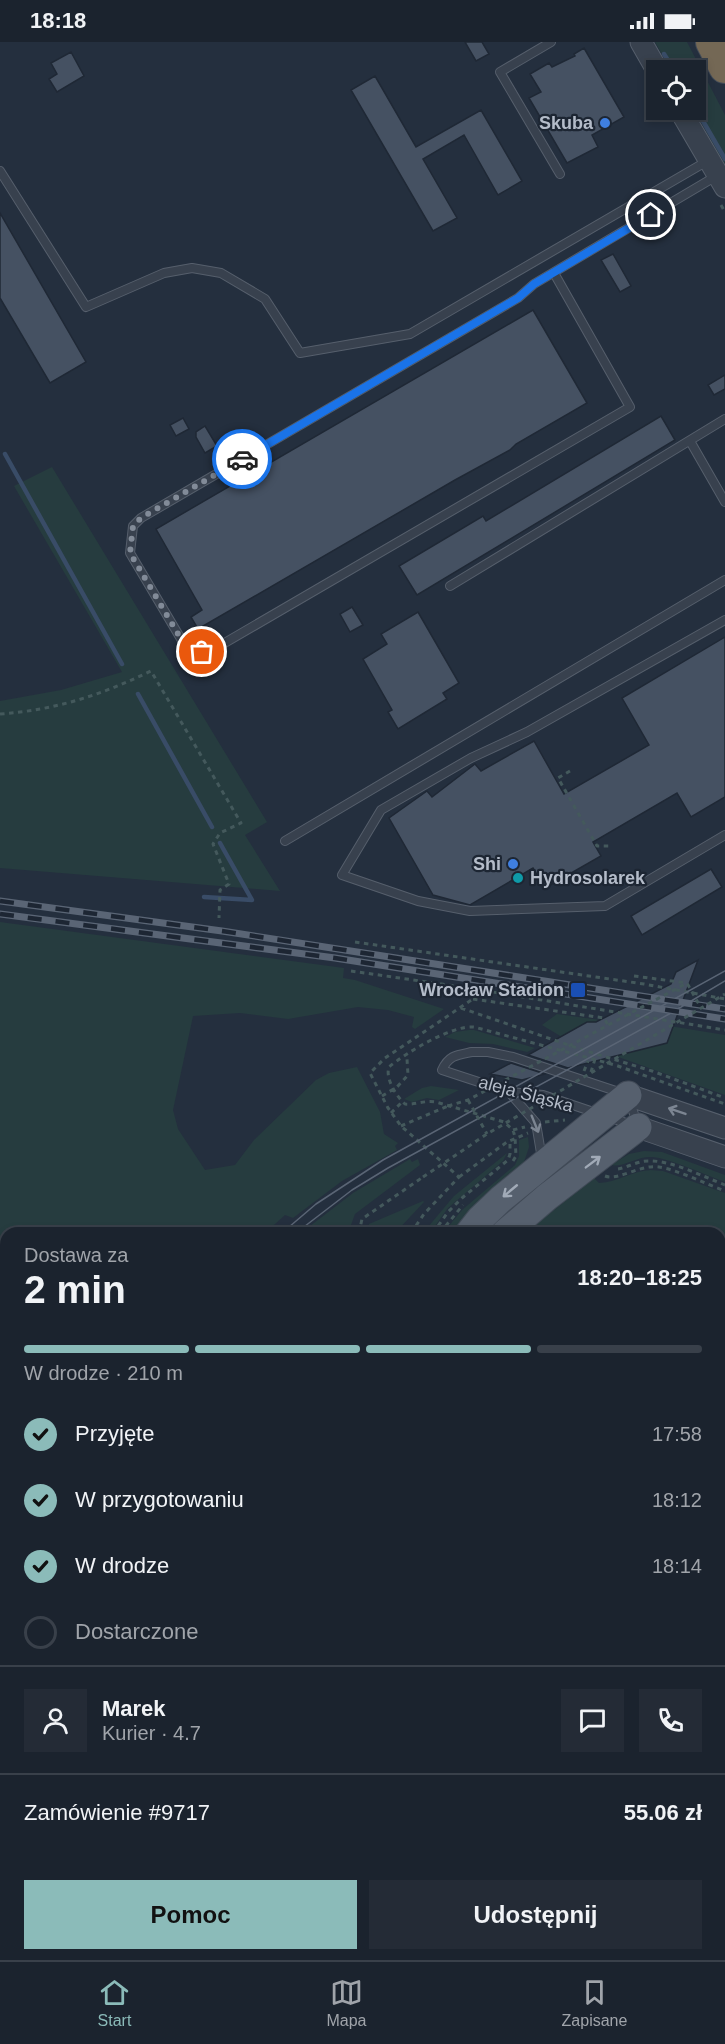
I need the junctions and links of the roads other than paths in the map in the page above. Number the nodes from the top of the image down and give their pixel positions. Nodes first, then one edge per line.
1 (551, 42) edge
2 (641, 42) edge
3 (712, 42) edge
4 (651, 60) edge
5 (725, 66) edge
6 (686, 120) edge
7 (0, 171) edge
8 (560, 174) dead end
9 (717, 174) edge
10 (554, 273) junction
11 (725, 419) edge
12 (690, 441) junction
13 (725, 502) edge
14 (725, 580) edge
15 (450, 586) dead end
16 (725, 620) edge
17 (725, 835) edge
18 (285, 841) dead end
19 (509, 1092) junction
20 (628, 1095) junction
21 (604, 1116) junction
22 (638, 1127) junction
23 (725, 1128) edge
24 (725, 1157) edge
25 (542, 1165) junction
26 (474, 1227) edge
27 (512, 1227) edge

1 - 8 lane
2 - 4 street
3 - 5 highway
6 - 9 street
7 - 9 lane
9 - 10 lane
10 - 10 lane
11 - 12 lane
12 - 13 lane
12 - 15 lane
14 - 18 lane
16 - 17 lane
19 - 20 lane, aleja Śląska
19 - 21 lane, aleja Śląska
19 -> 25 lane
20 - 21 main road
20 - 22 lane
23 -> 20 street, aleja Śląska
21 - 22 lane, aleja Śląska
21 - 25 main road
22 - 24 street, aleja Śląska
27 -> 22 main road
25 -> 26 main road

